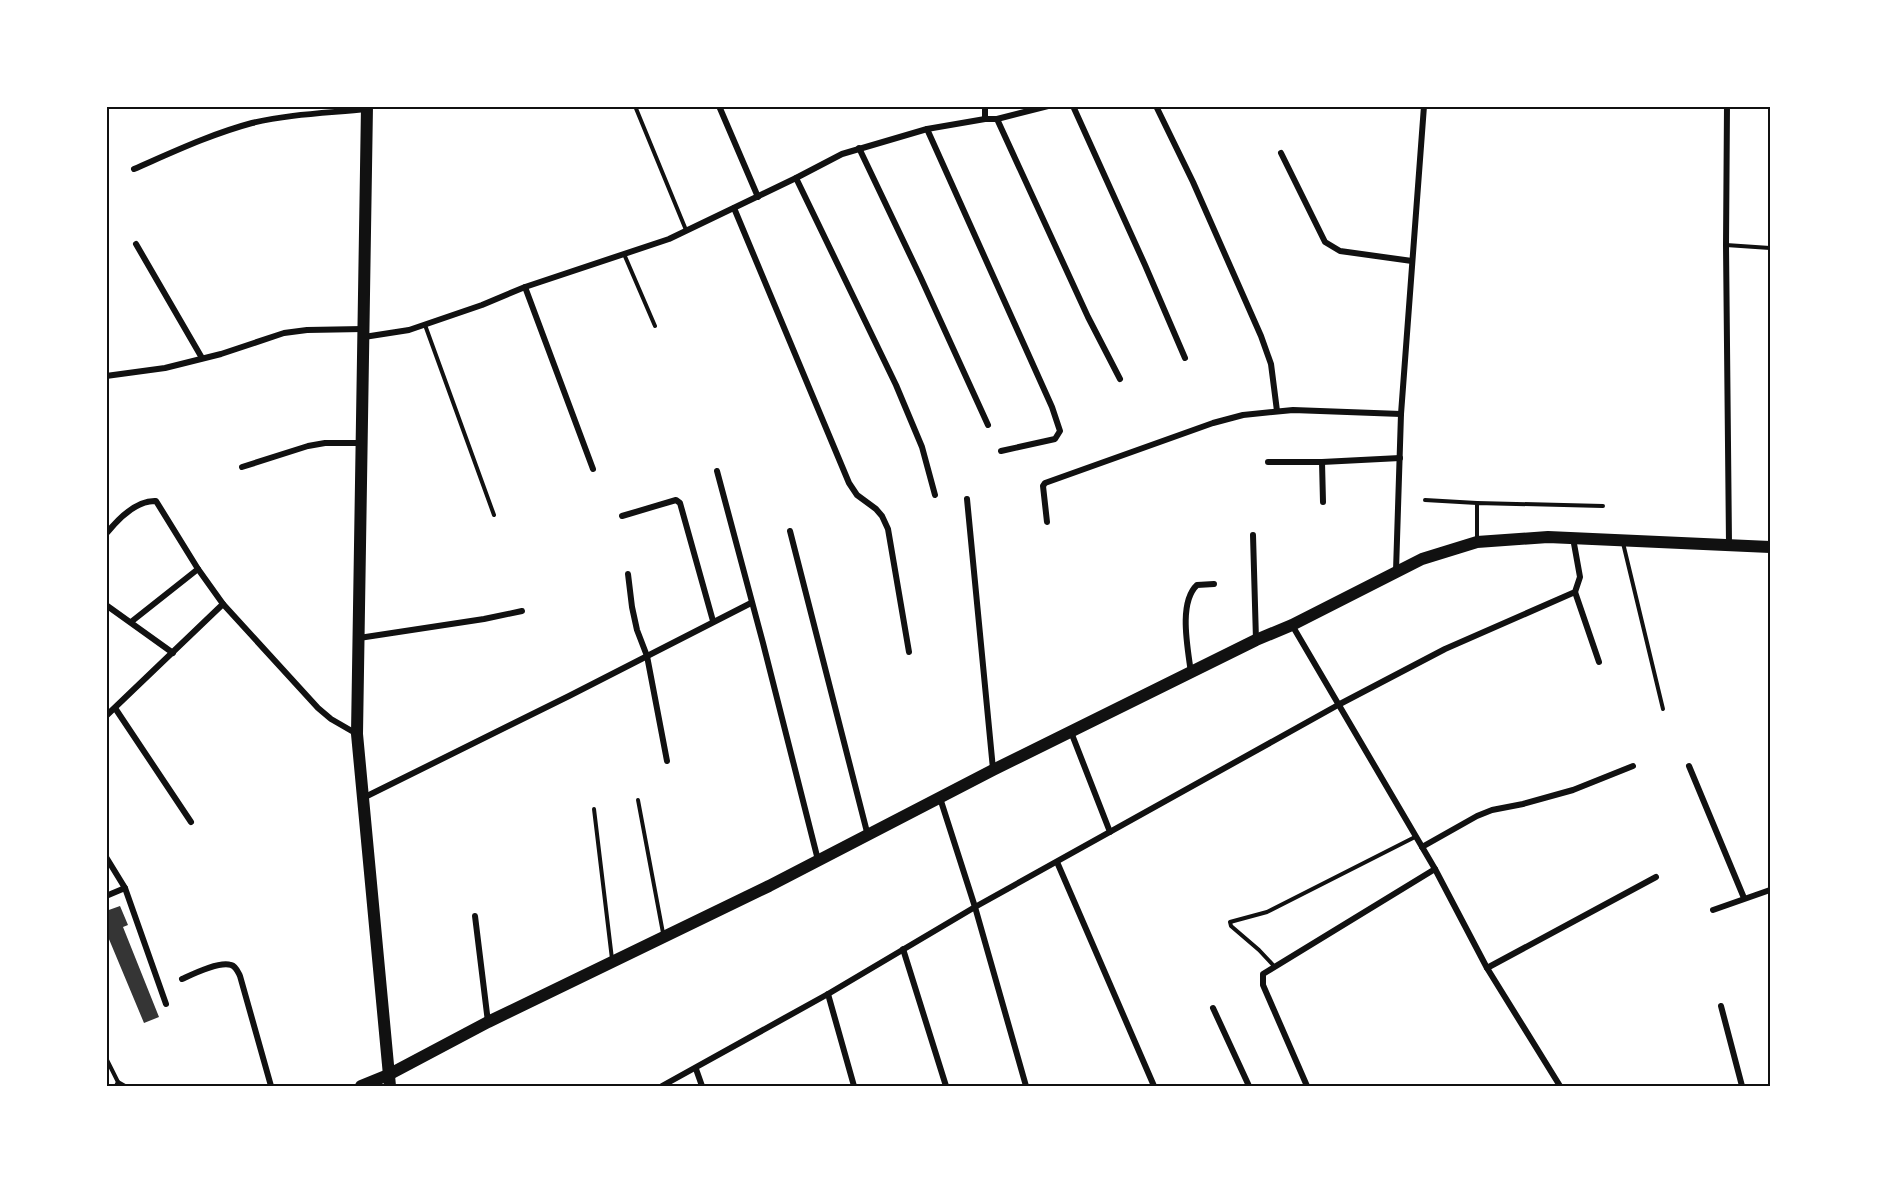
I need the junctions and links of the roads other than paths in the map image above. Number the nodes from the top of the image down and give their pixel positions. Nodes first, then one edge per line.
1 (635, 106) edge
2 (719, 106) edge
3 (985, 106) edge
4 (1048, 106) edge
5 (1073, 106) edge
6 (1156, 106) edge
7 (1424, 106) edge
8 (1727, 106) edge
9 (368, 108) edge
10 (985, 119) junction
11 (997, 119) junction
12 (927, 129) junction
13 (859, 148) junction
14 (1281, 153) dead end
15 (134, 169) dead end
16 (796, 178) junction
17 (758, 197) junction
18 (734, 208) junction
19 (686, 230) junction
20 (136, 244) dead end
21 (1726, 245) junction
22 (1770, 248) edge
23 (624, 254) junction
24 (1412, 261) junction
25 (525, 287) junction
26 (425, 325) junction
27 (655, 326) dead end
28 (364, 333) junction
29 (202, 358) junction
30 (1185, 358) dead end
31 (106, 376) edge
32 (1120, 379) dead end
33 (1277, 411) junction
34 (1401, 414) junction
35 (988, 425) dead end
36 (361, 443) junction
37 (1001, 451) dead end
38 (1400, 458) junction
39 (1268, 462) dead end
40 (1322, 462) junction
41 (242, 467) dead end
42 (593, 468) dead end
43 (717, 471) dead end
44 (935, 495) dead end
45 (967, 499) dead end
46 (1425, 500) dead end
47 (1323, 502) dead end
48 (1477, 503) junction
49 (1603, 506) dead end
50 (494, 515) dead end
51 (622, 516) dead end
52 (1047, 522) dead end
53 (790, 531) dead end
54 (106, 534) edge
55 (1253, 535) dead end
56 (1573, 538) junction
57 (1622, 539) junction
58 (1477, 542) junction
59 (1729, 544) junction
60 (1770, 547) edge
61 (198, 569) junction
62 (1396, 571) junction
63 (628, 574) dead end
64 (1214, 584) dead end
65 (1575, 592) junction
66 (751, 603) junction
67 (223, 604) junction
68 (106, 605) edge
69 (522, 611) dead end
70 (713, 621) junction
71 (130, 622) junction
72 (1292, 625) junction
73 (359, 638) junction
74 (1256, 640) junction
75 (909, 652) dead end
76 (173, 653) junction
77 (647, 656) junction
78 (1599, 662) dead end
79 (1191, 674) junction
80 (1338, 705) junction
81 (115, 708) junction
82 (1663, 709) dead end
83 (107, 715) edge
84 (1071, 732) junction
85 (357, 734) junction
86 (667, 761) dead end
87 (1633, 766) dead end
88 (1689, 766) dead end
89 (993, 770) junction
90 (363, 798) junction
91 (940, 798) junction
92 (638, 800) dead end
93 (594, 809) dead end
94 (190, 822) dead end
95 (1110, 832) junction
96 (868, 836) junction
97 (1415, 837) junction
98 (1422, 848) junction
99 (106, 857) edge
100 (818, 861) junction
101 (1057, 862) junction
102 (1435, 869) junction
103 (1656, 877) dead end
104 (126, 888) junction
105 (1770, 890) edge
106 (106, 896) edge
107 (1744, 898) junction
108 (975, 907) junction
109 (1713, 910) dead end
110 (475, 916) dead end
111 (664, 937) junction
112 (903, 949) junction
113 (612, 962) junction
114 (1275, 966) junction
115 (1487, 968) junction
116 (182, 979) dead end
117 (828, 994) junction
118 (166, 1004) dead end
119 (1721, 1006) dead end
120 (1213, 1008) dead end
121 (488, 1022) junction
122 (106, 1058) edge
123 (696, 1069) junction
124 (389, 1081) edge
125 (117, 1084) edge
126 (125, 1086) edge
127 (270, 1086) edge
128 (361, 1086) edge
129 (662, 1086) edge
130 (702, 1086) edge
131 (854, 1086) edge
132 (946, 1086) edge
133 (1026, 1086) edge
134 (1154, 1086) edge
135 (1249, 1086) edge
136 (1307, 1086) edge
137 (1560, 1086) edge
138 (1742, 1086) edge

1 - 19 lane
2 - 17 street
3 - 10 street
4 - 11 street
5 - 30 street
6 - 33 street
7 - 24 street
8 - 21 street
9 - 15 street
9 - 28 main road
10 - 11 street
10 - 12 street
11 - 32 street
12 - 13 street
12 - 37 street
13 - 16 street
13 - 35 street
14 - 24 street
16 - 17 street
16 - 44 street
17 - 18 street
18 - 19 street
18 - 75 street
19 - 23 street
20 - 29 street
21 - 22 lane
21 - 59 street
23 - 25 street
23 - 27 lane
24 - 34 street
25 - 26 street
25 - 42 street
26 - 28 street
26 - 50 lane
28 - 29 street
28 - 36 main road
29 - 31 street
33 - 34 street
33 - 52 street
34 - 38 street
36 - 41 street
36 - 73 main road
38 - 40 street
38 - 62 street
39 - 40 street
40 - 47 street
43 - 66 street
45 - 89 street
46 - 48 lane
48 - 49 lane
48 - 58 lane
51 - 70 street
53 - 96 street
54 - 61 street
55 - 74 street
56 - 57 main road
56 - 58 main road
56 - 65 street
57 - 59 main road
57 - 82 lane
58 - 62 main road
59 - 60 main road
61 - 67 street
61 - 71 street
62 - 72 main road
63 - 77 street
64 - 79 street
65 - 78 street
65 - 80 street
66 - 70 street
66 - 100 street
67 - 76 street
67 - 85 street
68 - 71 street
69 - 73 street
70 - 77 street
71 - 76 street
72 - 74 main road
72 - 80 street
73 - 85 main road
74 - 79 main road
76 - 81 street
77 - 86 street
77 - 90 street
79 - 84 main road
80 - 95 street
80 - 97 street
81 - 83 street
81 - 94 street
84 - 89 main road
84 - 95 street
85 - 90 main road
87 - 98 street
88 - 107 street
89 - 91 main road
90 - 124 main road
91 - 96 main road
91 - 108 street
92 - 111 lane
93 - 113 lane
95 - 101 street
96 - 100 main road
97 - 98 street
97 - 114 lane
98 - 102 street
99 - 104 street
100 - 111 main road
101 - 108 street
101 - 134 street
102 - 114 street
102 - 115 street
103 - 115 street
104 - 106 street
104 - 118 street
105 - 107 street
107 - 109 street
108 - 112 street
108 - 133 street
110 - 121 street
111 - 113 main road
112 - 117 street
112 - 132 street
113 - 121 main road
114 - 136 street
115 - 137 street
116 - 127 street
117 - 123 street
117 - 131 street
119 - 138 street
120 - 135 street
121 - 124 main road
122 - 125 lane
123 - 129 street
123 - 130 street
124 - 128 main road
125 - 126 lane

